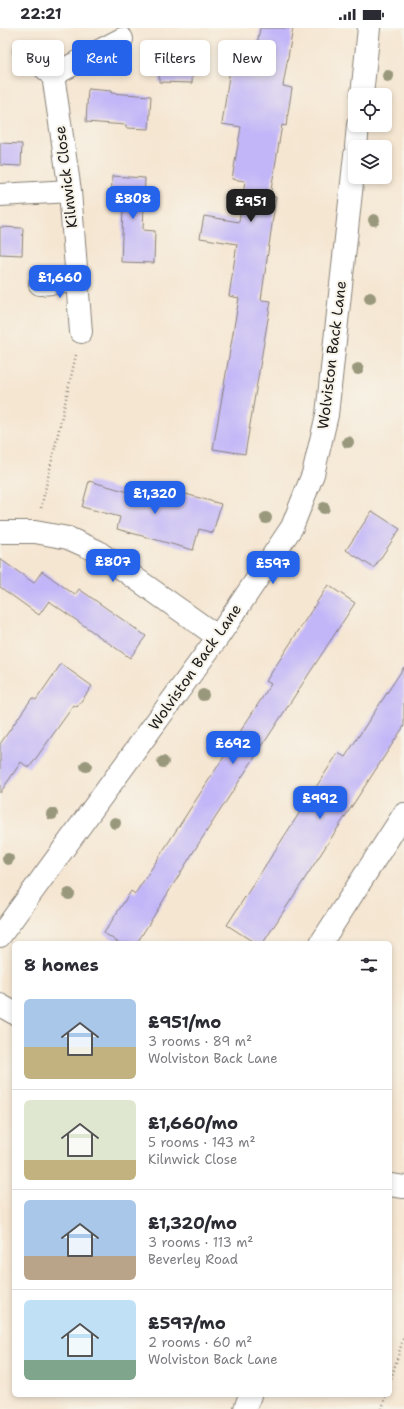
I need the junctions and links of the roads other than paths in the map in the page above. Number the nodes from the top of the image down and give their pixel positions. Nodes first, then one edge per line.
1 (369, 28) edge
2 (122, 39) dead end
3 (64, 69) edge
4 (53, 76) edge
5 (363, 88) edge
6 (352, 184) edge
7 (70, 191) junction
8 (0, 195) edge
9 (76, 281) junction
10 (40, 284) dead end
11 (82, 332) road end
12 (0, 532) edge
13 (218, 637) junction
14 (404, 814) edge
15 (0, 936) edge
16 (321, 941) edge
17 (0, 1005) edge
18 (12, 1012) edge
19 (392, 1185) edge
20 (404, 1187) edge
21 (249, 1397) edge
22 (245, 1409) edge

1 - 5 street
2 - 3 street
4 - 7 street, Kilnwick Close
6 - 13 street, Wolviston Back Lane
7 - 8 street
7 - 9 street, Kilnwick Close
9 - 10 street
9 - 11 street, Kilnwick Close
12 - 13 street
13 - 15 street, Wolviston Back Lane
14 - 16 street
17 - 18 street
19 - 20 street
21 - 22 street

